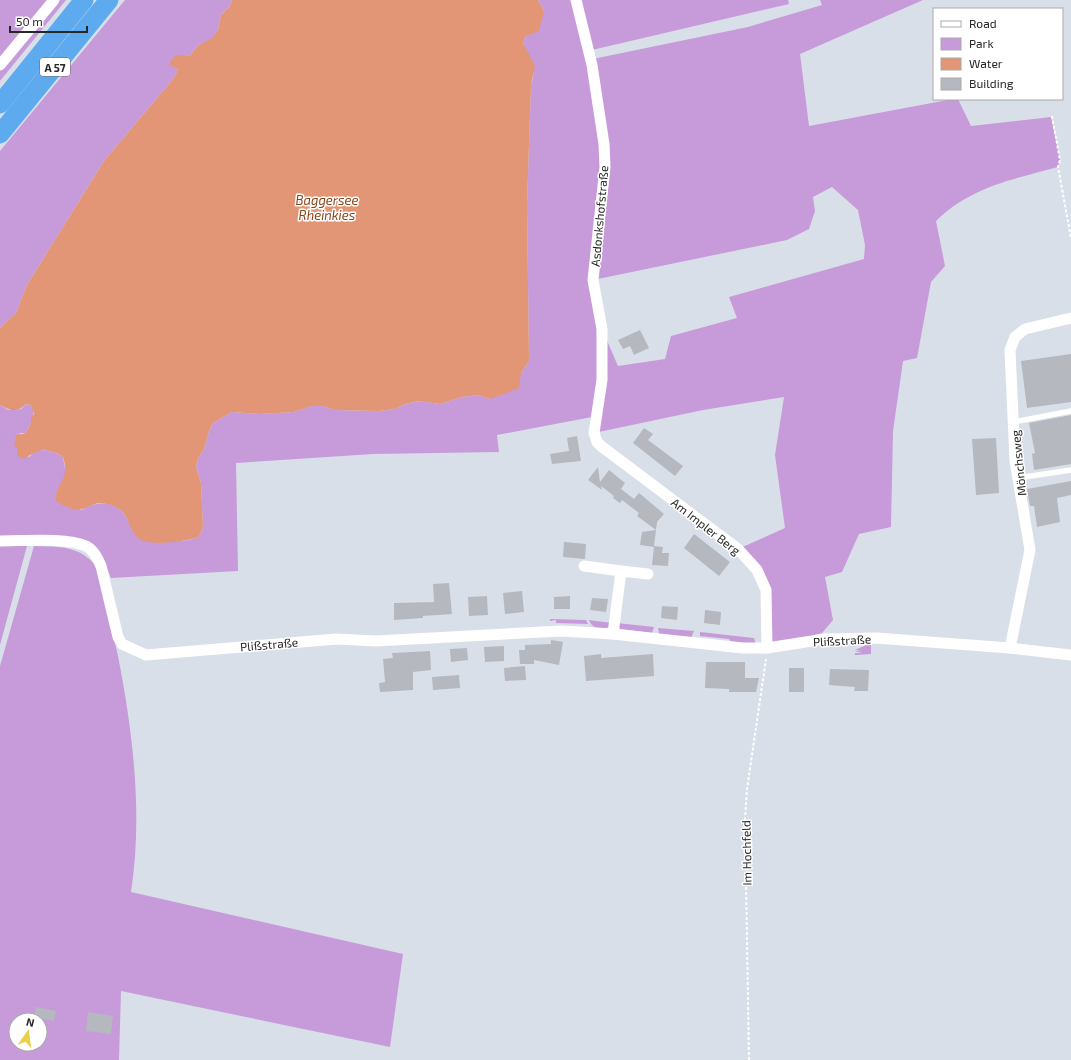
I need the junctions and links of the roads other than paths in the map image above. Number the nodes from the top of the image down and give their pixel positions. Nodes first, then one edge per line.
1 (54, 0) edge
2 (84, 0) edge
3 (109, 0) edge
4 (576, 0) edge
5 (0, 66) edge
6 (0, 104) edge
7 (0, 134) edge
8 (1071, 318) edge
9 (1071, 411) edge
10 (1013, 422) junction
11 (594, 433) joint
12 (1071, 470) edge
13 (1018, 478) junction
14 (0, 541) edge
15 (584, 566) dead end
16 (621, 571) junction
17 (648, 574) dead end
18 (613, 634) junction
19 (767, 648) junction
20 (1010, 648) junction
21 (1071, 655) edge

1 - 5 street
2 - 6 highway, A 57
3 - 7 highway, A 57
4 - 11 street, Asdonkshofstraße
8 - 10 street, Mönchsweg
9 - 10 lane
10 - 13 street, Mönchsweg
11 - 19 street, Am Impler Berg
12 - 13 lane
13 - 20 street, Mönchsweg
14 - 18 street, Plißstraße
15 - 16 street
16 - 17 street
16 - 18 street
18 - 19 street, Plißstraße
19 - 20 street, Plißstraße
20 - 21 street, Plißstraße

